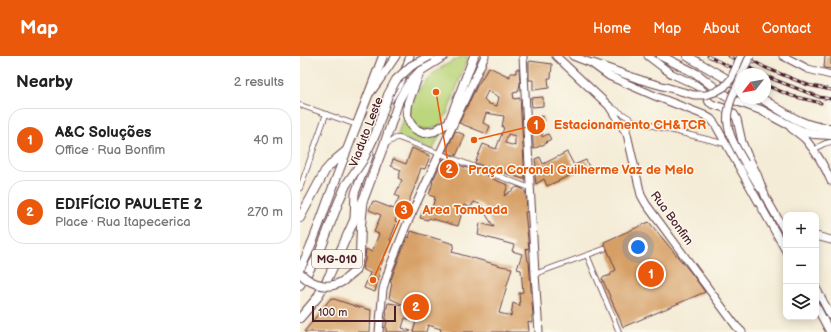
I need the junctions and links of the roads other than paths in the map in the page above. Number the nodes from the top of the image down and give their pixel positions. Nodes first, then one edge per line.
1 (383, 56) edge
2 (396, 56) edge
3 (410, 56) edge
4 (424, 56) edge
5 (430, 56) edge
6 (444, 56) edge
7 (474, 56) edge
8 (485, 56) edge
9 (523, 56) edge
10 (556, 56) edge
11 (572, 56) edge
12 (648, 56) edge
13 (661, 56) edge
14 (687, 56) edge
15 (741, 56) edge
16 (750, 56) edge
17 (783, 56) edge
18 (591, 63) junction
19 (745, 68) edge
20 (420, 71) junction
21 (831, 75) edge
22 (401, 81) junction
23 (735, 83) edge
24 (370, 92) junction
25 (735, 92) edge
26 (771, 104) edge
27 (300, 105) edge
28 (609, 106) junction
29 (326, 114) junction
30 (634, 121) junction
31 (449, 122) junction
32 (785, 123) junction
33 (357, 125) junction
34 (831, 128) edge
35 (814, 130) junction
36 (627, 134) junction
37 (831, 135) edge
38 (831, 142) edge
39 (726, 144) junction
40 (384, 145) junction
41 (347, 149) junction
42 (814, 151) junction
43 (440, 154) junction
44 (831, 181) edge
45 (300, 188) edge
46 (530, 188) junction
47 (364, 198) junction
48 (766, 198) junction
49 (300, 218) edge
50 (354, 219) junction
51 (783, 224) edge
52 (819, 237) edge
53 (831, 240) edge
54 (784, 248) edge
55 (604, 249) dead end
56 (586, 255) junction
57 (300, 269) edge
58 (300, 273) edge
59 (535, 274) junction
60 (300, 285) edge
61 (819, 294) edge
62 (819, 312) edge
63 (831, 316) edge
64 (300, 318) edge
65 (379, 332) edge
66 (539, 332) edge
67 (619, 332) edge
68 (742, 332) edge
69 (830, 332) edge

1 - 24 highway
2 - 24 main road, Viaduto Leste
3 - 22 main road, Viaduto Leste
4 - 22 highway
5 - 60 highway, bridge
6 - 20 highway, MG-010
7 - 31 highway
8 - 43 main road
9 - 46 main road
10 - 28 main road, Rua Bonfim
11 - 18 main road
12 - 48 main road
13 - 32 highway
14 - 23 highway
15 - 18 main road, bridge
16 - 19 main road, bridge
17 - 21 main road
18 - 39 main road
20 - 31 highway
20 - 40 highway, MG-010
22 - 50 main road, Viaduto Leste
24 - 33 highway, MG-010
25 - 48 main road, bridge
26 - 35 highway
27 - 29 street
28 - 30 street
28 - 36 main road, Rua Bonfim
29 - 33 street
29 - 45 street
30 - 36 street
30 - 39 street
31 - 43 main road
32 - 35 highway
32 - 42 main road
33 - 41 highway, MG-010
34 - 35 highway
35 - 37 highway
36 - 68 main road, Rua Bonfim
38 - 42 street
39 - 54 main road
40 - 43 street
40 - 47 highway, MG-010
41 - 49 highway
41 - 57 highway, MG-010
42 - 44 main road
43 - 46 street
43 - 65 main road
46 - 59 main road
47 - 50 highway, MG-010
47 - 58 highway, bridge
48 - 51 main road
50 - 64 highway, MG-010
52 - 53 main road
55 - 56 street
56 - 59 street
56 - 67 street
59 - 66 main road
61 - 63 main road
62 - 69 main road

